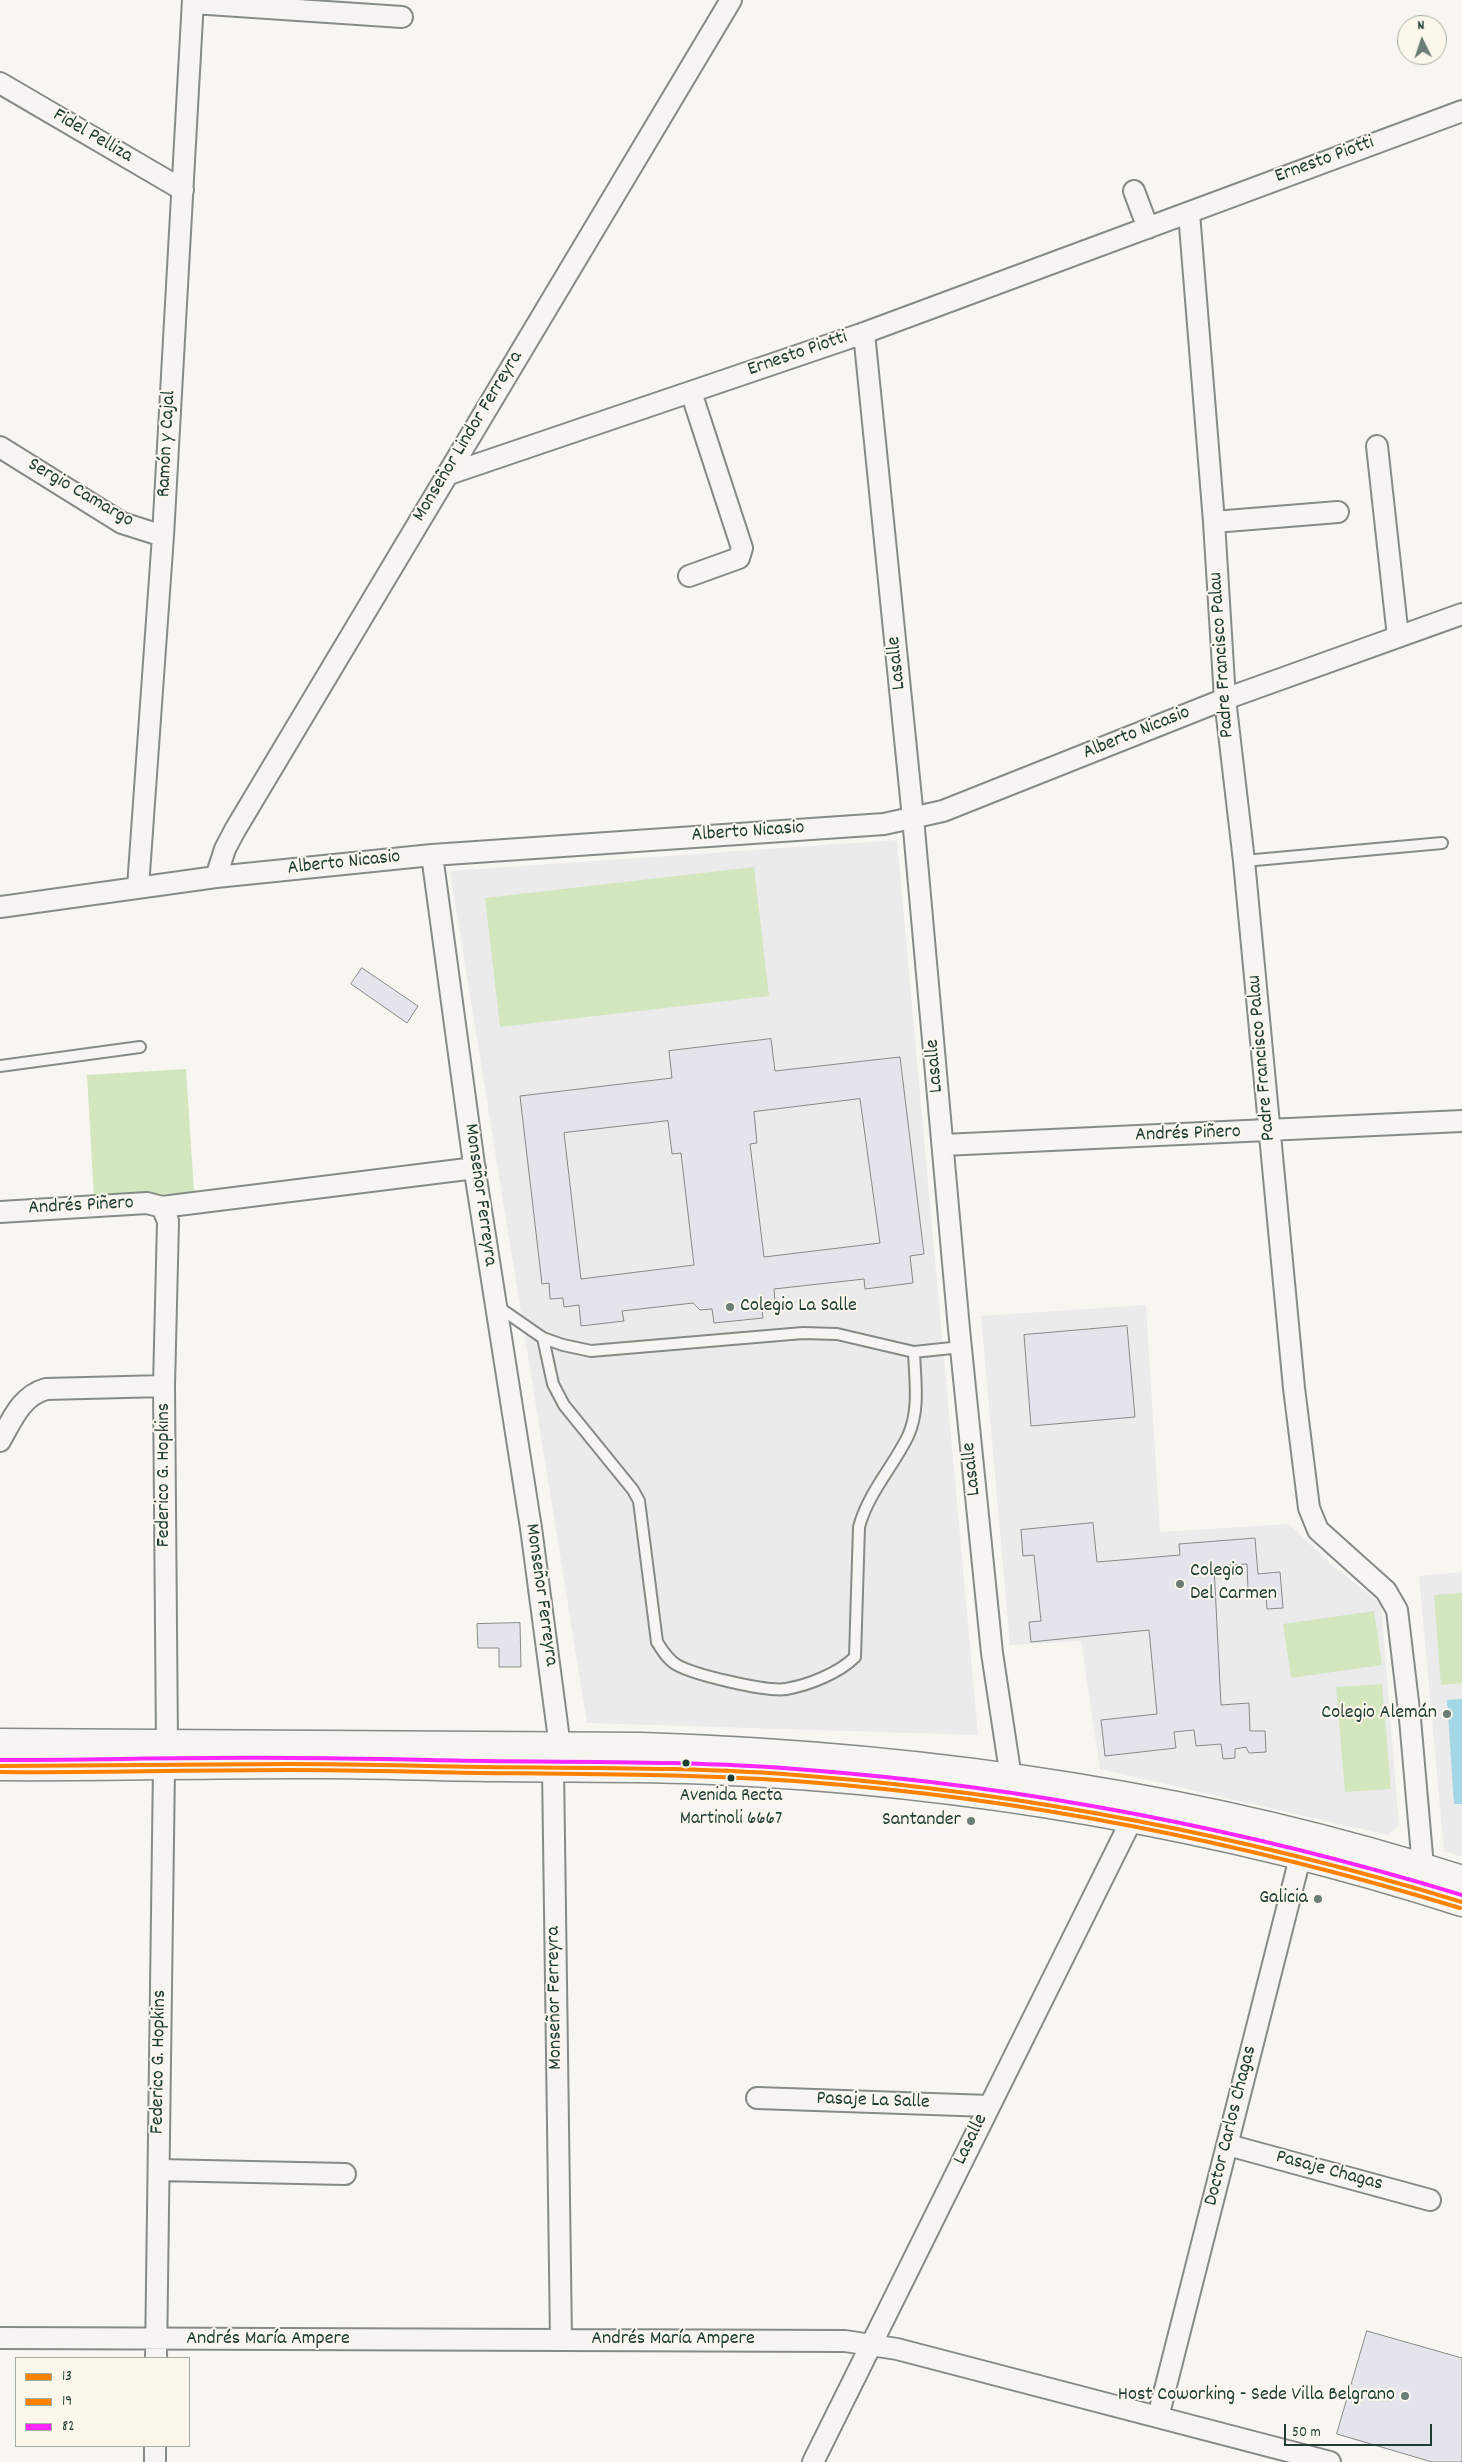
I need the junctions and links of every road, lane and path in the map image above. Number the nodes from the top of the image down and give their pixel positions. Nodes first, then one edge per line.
1 (731, 0) edge
2 (193, 1) edge
3 (402, 16) dead end
4 (0, 83) edge
5 (1462, 111) edge
6 (183, 190) junction
7 (1134, 191) dead end
8 (1189, 213) junction
9 (1148, 228) junction
10 (864, 333) junction
11 (690, 392) junction
12 (1377, 446) dead end
13 (0, 447) edge
14 (446, 475) junction
15 (1338, 512) dead end
16 (1214, 522) junction
17 (163, 536) junction
18 (689, 576) dead end
19 (1462, 614) edge
20 (1398, 637) junction
21 (1225, 699) junction
22 (913, 818) junction
23 (1442, 843) dead end
24 (432, 856) junction
25 (1244, 862) junction
26 (216, 877) junction
27 (138, 887) junction
28 (0, 907) edge
29 (140, 1047) dead end
30 (0, 1066) edge
31 (1462, 1121) edge
32 (1270, 1131) junction
33 (943, 1145) junction
34 (475, 1168) junction
35 (162, 1206) junction
36 (0, 1212) edge
37 (495, 1305) junction
38 (543, 1338) junction
39 (961, 1347) junction
40 (914, 1352) junction
41 (164, 1386) junction
42 (0, 1441) edge
43 (0, 1743) edge
44 (165, 1755) junction
45 (557, 1757) junction
46 (0, 1766) edge
47 (1011, 1788) junction
48 (1132, 1819) junction
49 (1303, 1845) junction
50 (1424, 1867) junction
51 (1462, 1880) edge
52 (1462, 1902) edge
53 (757, 2098) dead end
54 (989, 2106) junction
55 (1228, 2145) junction
56 (159, 2170) junction
57 (346, 2174) dead end
58 (1430, 2200) dead end
59 (0, 2338) edge
60 (561, 2340) junction
61 (872, 2344) junction
62 (156, 2349) edge
63 (1158, 2417) junction
64 (155, 2447) edge
65 (155, 2462) edge
66 (813, 2462) edge
67 (1330, 2462) edge

1 - 14 street, Monseñor Lindor Ferreyra
2 - 3 street
2 - 6 street, Ramón y Cajal
4 - 6 street, Fidel Pelliza
5 - 8 street, Ernesto Piotti
6 - 17 street, Ramón y Cajal
7 - 9 street
8 - 9 street, Ernesto Piotti
8 - 16 street, Padre Francisco Palau
9 - 10 street, Ernesto Piotti
10 - 11 street, Ernesto Piotti
10 - 22 street, Lasalle
11 - 14 street, Ernesto Piotti
11 - 18 street
12 - 20 street
13 - 17 street, Sergio Camargo
14 - 26 street, Monseñor Lindor Ferreyra
15 - 16 street
16 - 21 street, Padre Francisco Palau
17 - 27 street, Ramón y Cajal
19 - 20 street, Alberto Nicasio
20 - 21 street, Alberto Nicasio
21 - 22 street, Alberto Nicasio
21 - 25 street, Padre Francisco Palau
22 - 24 street, Alberto Nicasio
22 - 33 street, Lasalle
23 - 25 lane
24 - 26 street, Alberto Nicasio
24 - 34 street, Monseñor Ferreyra
25 - 32 street, Padre Francisco Palau
26 - 27 street, Alberto Nicasio
27 - 28 street, Alberto Nicasio
29 - 30 lane
31 - 32 street, Andrés Piñero
32 - 33 street, Andrés Piñero
32 - 50 street, Padre Francisco Palau
33 - 39 street, Lasalle
34 - 35 street, Andrés Piñero
34 - 37 street, Monseñor Ferreyra
35 - 36 street, Andrés Piñero
35 - 41 street, Federico G. Hopkins
37 - 38 lane
37 - 45 street, Monseñor Ferreyra
38 - 40 lane
38 - 40 lane
39 - 40 lane
39 - 47 street, Lasalle
41 - 42 street
41 - 44 street, Federico G. Hopkins
43 - 44 main road
44 - 45 main road
44 - 46 main road
44 - 56 street, Federico G. Hopkins
45 - 47 main road
45 - 60 street, Monseñor Ferreyra
47 - 48 main road
47 - 49 main road
48 - 49 main road
48 - 54 street, Lasalle
49 - 50 main road
49 - 52 main road
49 - 55 street, Doctor Carlos Chagas
50 - 51 main road
53 - 54 street, Pasaje La Salle
54 - 61 street, Lasalle
55 - 58 street, Pasaje Chagas
55 - 63 street, Doctor Carlos Chagas
56 - 57 street
56 - 62 street, Federico G. Hopkins
59 - 62 street, Andrés María Ampere
60 - 61 street, Andrés María Ampere
60 - 62 street, Andrés María Ampere
61 - 63 street, Andrés María Ampere
61 - 66 street, Lasalle
63 - 67 street, Andrés María Ampere
64 - 65 street

